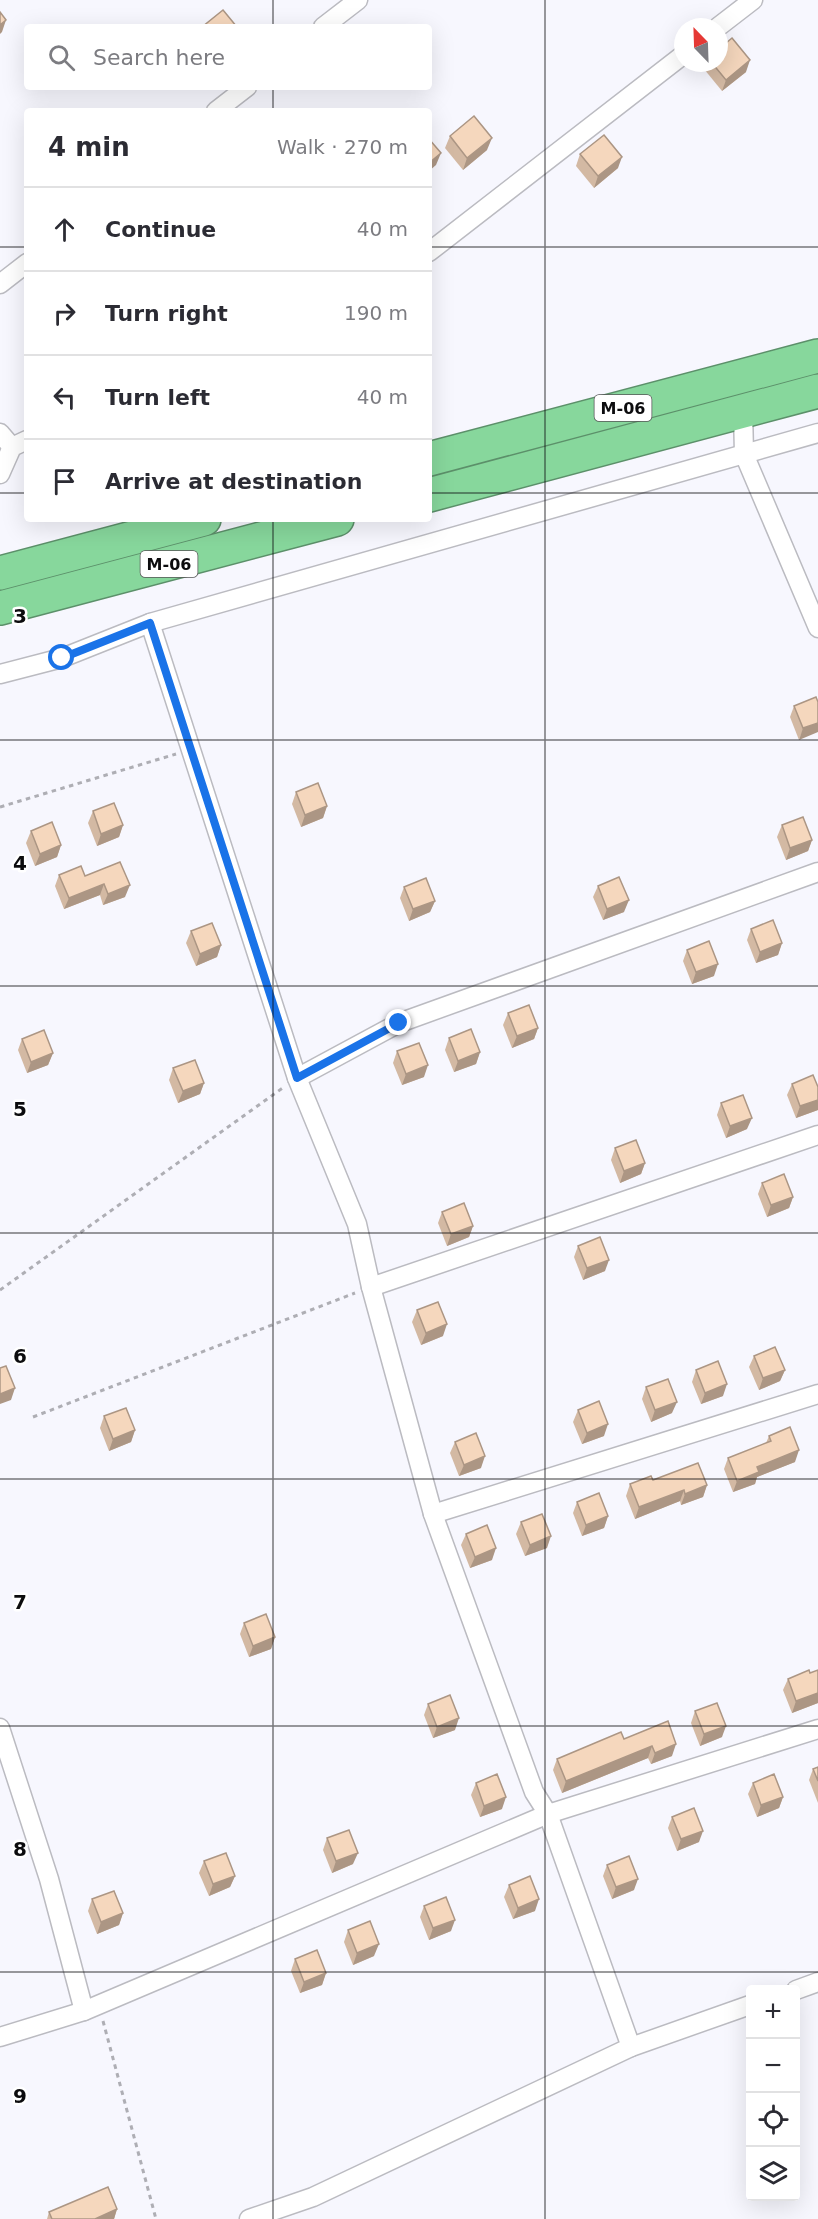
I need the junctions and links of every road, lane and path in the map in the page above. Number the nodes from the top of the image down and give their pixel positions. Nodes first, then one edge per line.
1 (358, 0) edge
2 (753, 0) edge
3 (728, 19) edge
4 (328, 24) edge
5 (674, 62) edge
6 (243, 90) edge
7 (220, 108) edge
8 (432, 250) edge
9 (24, 264) edge
10 (0, 284) edge
11 (818, 356) edge
12 (818, 392) edge
13 (743, 411) junction
14 (0, 433) edge
15 (818, 433) edge
16 (20, 444) edge
17 (744, 454) junction
18 (432, 458) edge
19 (0, 474) edge
20 (432, 494) edge
21 (193, 522) edge
22 (326, 522) edge
23 (0, 573) edge
24 (0, 609) edge
25 (150, 623) junction
26 (818, 628) edge
27 (0, 674) edge
28 (192, 749) junction
29 (0, 807) edge
30 (818, 872) edge
31 (297, 1078) junction
32 (818, 1135) edge
33 (371, 1287) junction
34 (0, 1290) edge
35 (818, 1394) edge
36 (33, 1417) dead end
37 (433, 1514) junction
38 (0, 1728) edge
39 (818, 1729) edge
40 (548, 1814) junction
41 (818, 1982) edge
42 (800, 1988) edge
43 (746, 2006) edge
44 (91, 2008) junction
45 (0, 2037) edge
46 (631, 2047) junction
47 (156, 2219) edge
48 (249, 2219) edge

1 - 4 street
2 - 3 street
5 - 8 street
6 - 7 street
9 - 10 street
11 - 18 highway, М-06
12 - 13 highway, М-06
13 - 17 street
13 - 20 highway, М-06
14 - 16 street
15 - 17 street
16 - 19 street
17 - 25 street
17 - 26 street
21 - 23 highway, М-06
22 - 24 highway, М-06
25 - 27 street
25 - 28 street
28 - 29 path
28 - 31 street
30 - 31 street
31 - 33 street
31 - 34 path
32 - 33 street
33 - 36 path
33 - 37 street
35 - 37 street
37 - 40 street
38 - 44 street
39 - 40 street
40 - 44 street
40 - 46 street
41 - 42 street
43 - 46 street
44 - 45 street
44 - 47 path
46 - 48 street

